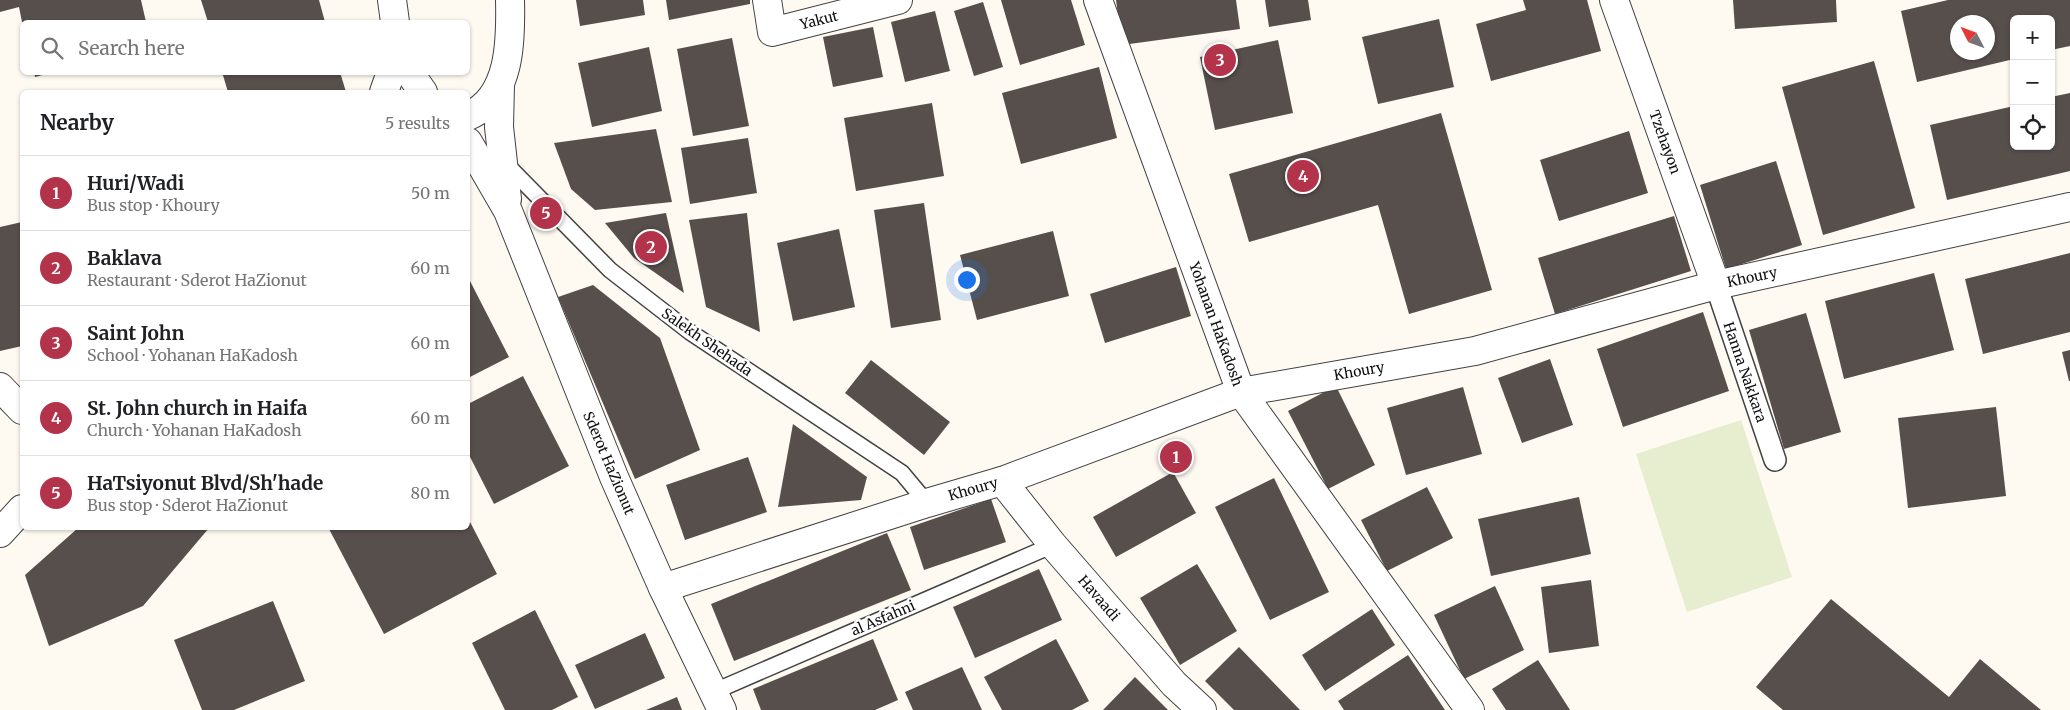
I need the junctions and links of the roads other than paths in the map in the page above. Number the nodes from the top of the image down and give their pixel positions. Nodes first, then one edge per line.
1 (392, 0) edge
2 (510, 0) edge
3 (767, 0) edge
4 (898, 0) edge
5 (1098, 0) edge
6 (1614, 0) edge
7 (395, 20) edge
8 (390, 75) edge
9 (411, 75) edge
10 (500, 85) junction
11 (385, 90) edge
12 (422, 90) edge
13 (470, 115) edge
14 (470, 145) edge
15 (502, 161) junction
16 (2070, 207) edge
17 (508, 211) junction
18 (1716, 285) junction
19 (0, 387) edge
20 (1241, 392) junction
21 (20, 408) edge
22 (1775, 460) dead end
23 (1002, 481) junction
24 (927, 503) junction
25 (20, 511) edge
26 (0, 533) edge
27 (1053, 545) junction
28 (663, 588) junction
29 (717, 701) edge
30 (1202, 710) edge
31 (1470, 710) edge

1 - 7 street
2 - 10 street
3 - 4 street, Yakut
5 - 20 street, Yohanan HaKadosh
6 - 18 street, Tzehayon
8 - 11 street
9 - 12 street
10 - 13 street
10 - 15 street, Sderot HaZionut
14 - 17 street, Sderot HaZionut
15 - 17 street, Sderot HaZionut
15 - 24 lane, Salekh Shehada
16 - 18 street, Khoury
17 - 28 street, Sderot HaZionut
18 - 20 street, Khoury
18 - 22 street, Hanna Nakkara
19 - 21 street
20 - 23 street, Khoury
20 - 31 street, Yohanan HaKadosh
23 - 24 street, Khoury
23 - 27 street, Havaadi
24 - 28 street, Khoury
25 - 26 street
27 - 29 lane, al Asfahni
27 - 30 street, Havaadi
28 - 29 street, Sderot HaZionut

